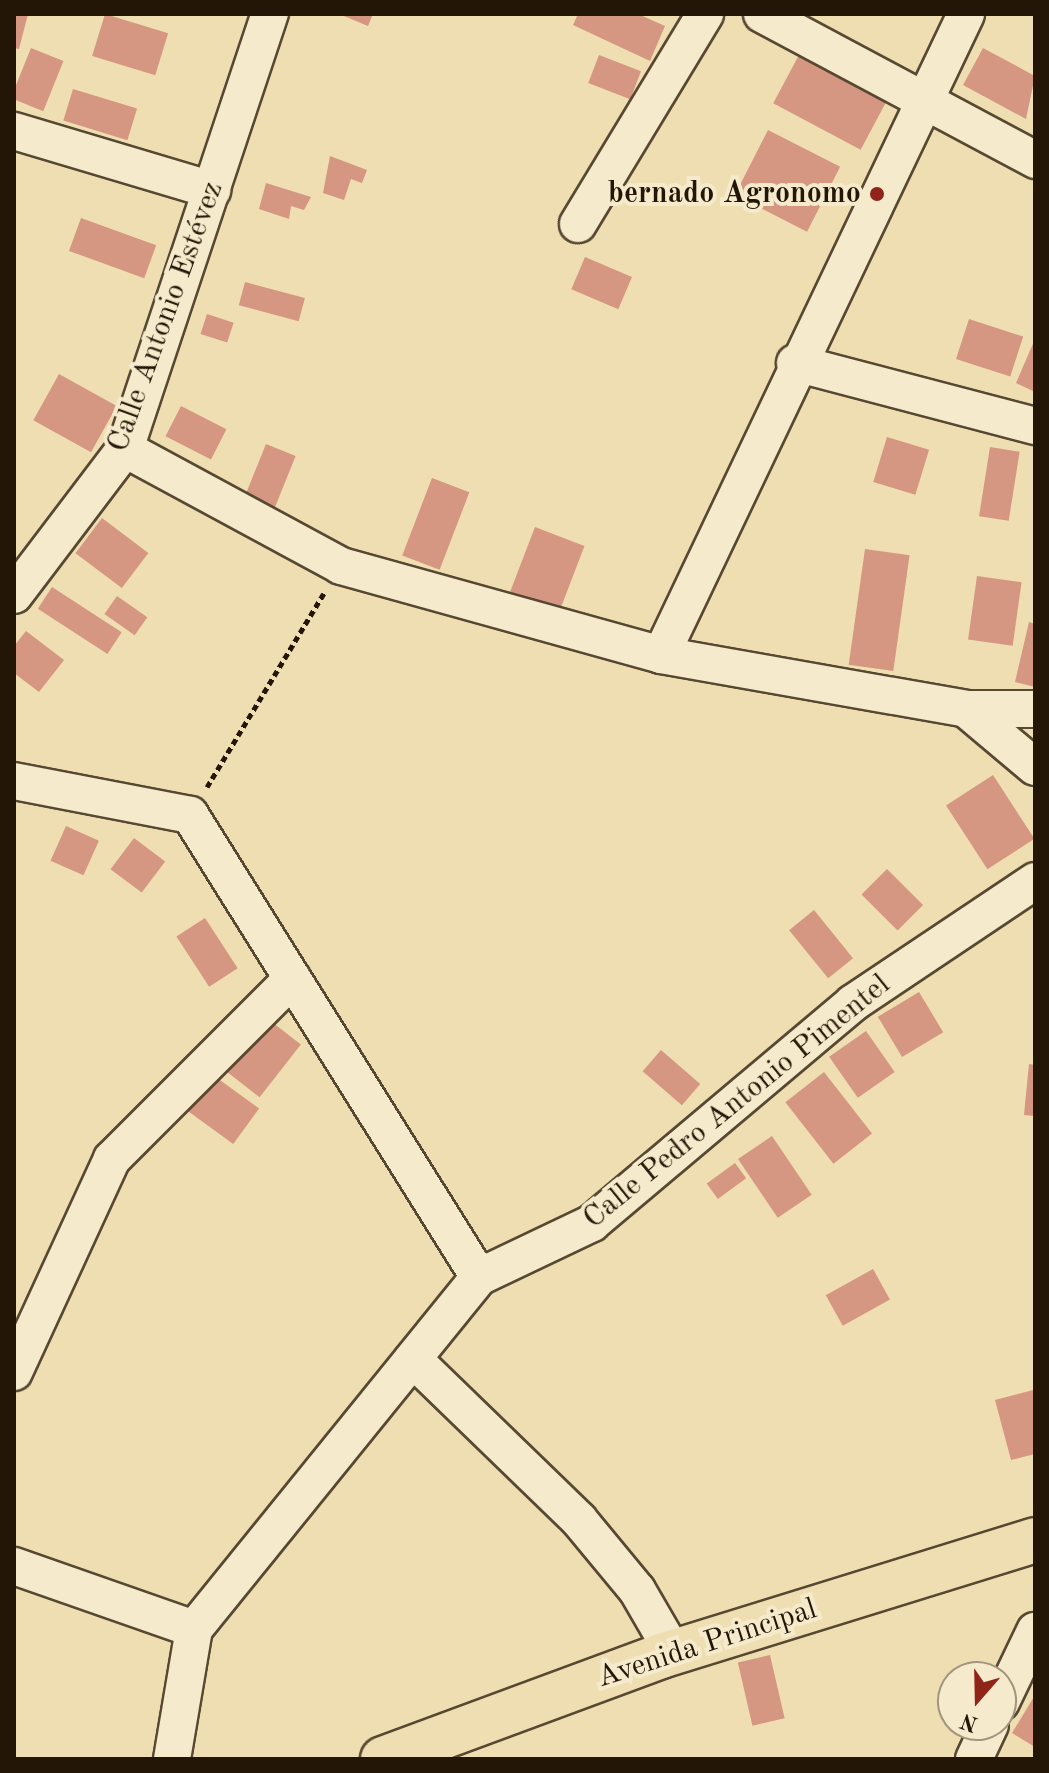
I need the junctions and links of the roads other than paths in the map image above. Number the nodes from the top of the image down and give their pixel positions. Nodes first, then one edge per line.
1 (270, 14) edge
2 (705, 14) edge
3 (762, 14) edge
4 (966, 14) edge
5 (925, 98) junction
6 (14, 131) edge
7 (1035, 160) edge
8 (212, 190) junction
9 (578, 224) dead end
10 (795, 363) junction
11 (1035, 426) edge
12 (125, 449) junction
13 (14, 595) edge
14 (661, 655) junction
15 (966, 709) junction
16 (1035, 709) edge
17 (1035, 767) edge
18 (14, 781) edge
19 (1035, 881) edge
20 (292, 979) junction
21 (479, 1277) junction
22 (413, 1359) junction
23 (14, 1372) edge
24 (1035, 1540) edge
25 (14, 1566) edge
26 (194, 1629) junction
27 (1035, 1631) edge
28 (673, 1652) junction
29 (1017, 1669) edge
30 (172, 1759) edge
31 (383, 1759) edge

1 - 8 street, Calle Antonio Estévez
2 - 9 street
3 - 5 street
4 - 5 street
5 - 7 street
5 - 10 street
6 - 8 street
8 - 12 street, Calle Antonio Estévez
10 - 11 street
10 - 14 street
12 - 13 street, Calle Antonio Estévez
12 - 14 street
14 - 15 street
15 - 16 street
15 - 17 street
18 - 20 street
19 - 21 street, Calle Pedro Antonio Pimentel
20 - 21 street
20 - 23 street
21 - 22 street, Calle Pedro Antonio Pimentel
22 - 26 street, Calle Pedro Antonio Pimentel
22 - 28 street
24 - 28 main road, Avenida Principal
25 - 26 street
26 - 30 street, Calle Pedro Antonio Pimentel
27 - 29 street
28 - 31 main road, Avenida Principal

